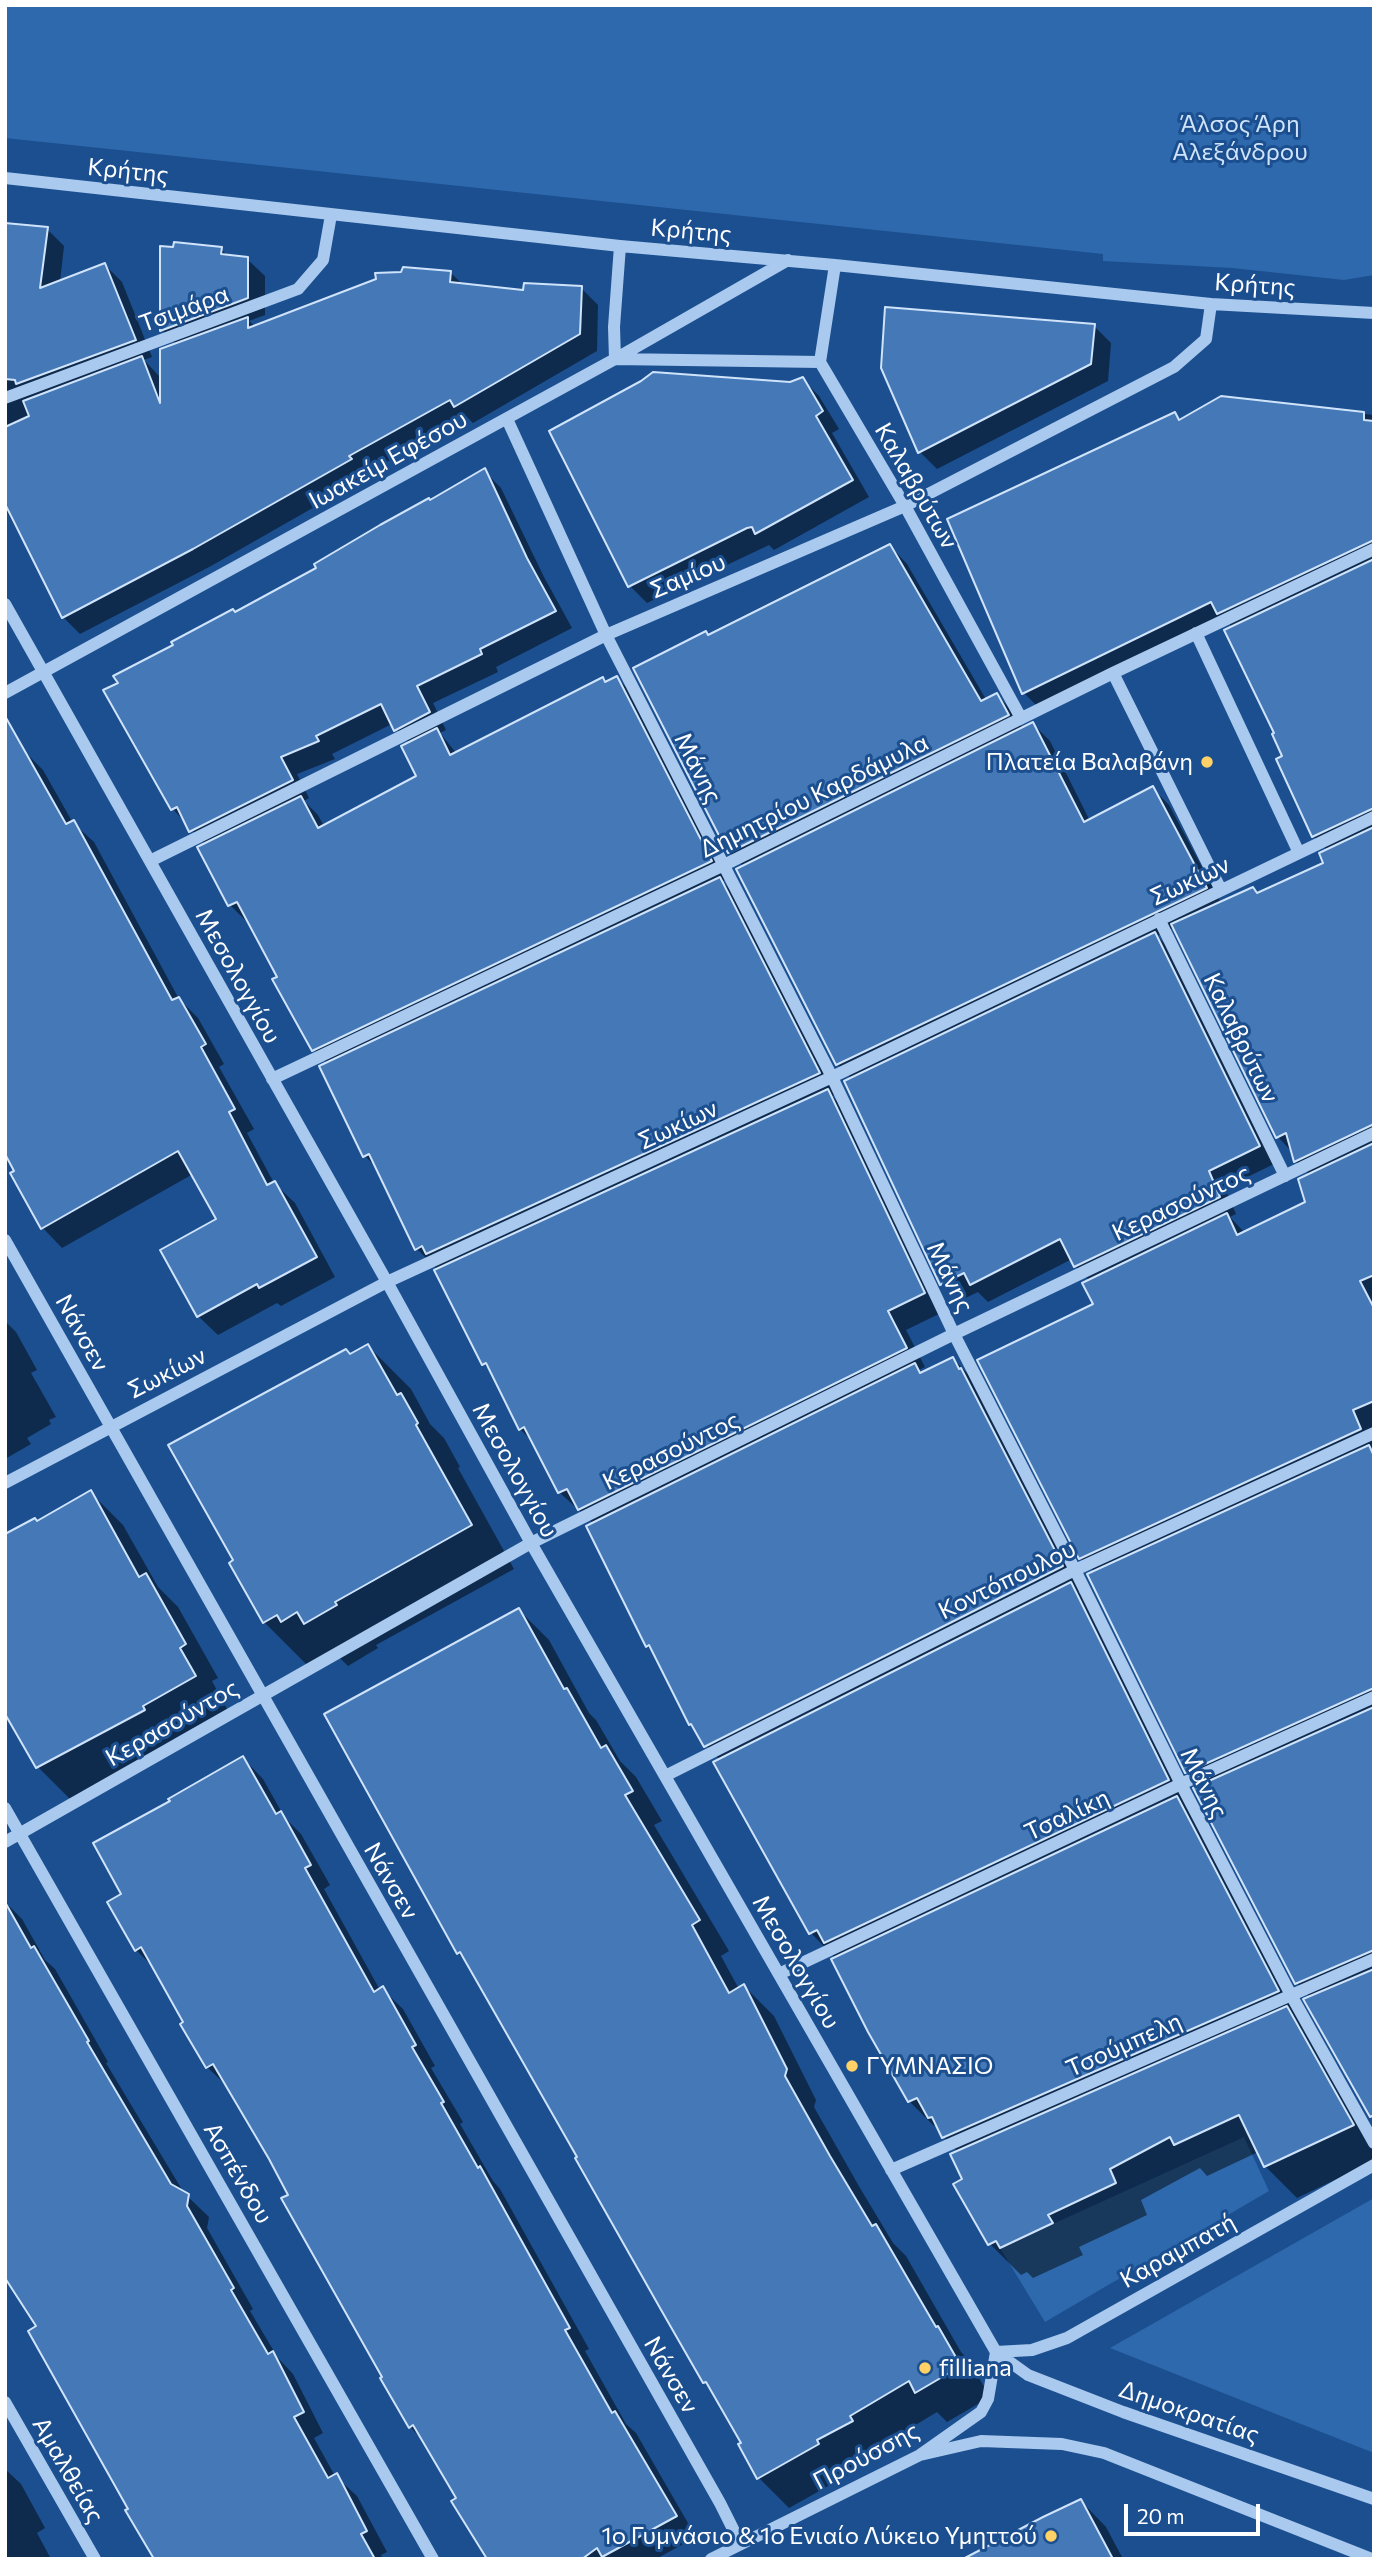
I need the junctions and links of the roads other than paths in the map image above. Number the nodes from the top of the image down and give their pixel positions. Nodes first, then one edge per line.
1 (5, 178) edge
2 (331, 215) junction
3 (620, 246) junction
4 (788, 260) junction
5 (835, 265) junction
6 (1211, 304) junction
7 (1374, 313) edge
8 (615, 359) junction
9 (820, 362) junction
10 (5, 398) edge
11 (508, 419) junction
12 (905, 506) junction
13 (1374, 549) edge
14 (5, 604) edge
15 (1196, 633) junction
16 (606, 635) junction
17 (44, 671) junction
18 (1113, 673) junction
19 (5, 693) edge
20 (1021, 718) junction
21 (1374, 817) edge
22 (1299, 853) junction
23 (150, 861) junction
24 (724, 865) junction
25 (1221, 890) junction
26 (1159, 919) junction
27 (831, 1077) junction
28 (272, 1079) junction
29 (1374, 1133) edge
30 (1285, 1176) junction
31 (5, 1240) edge
32 (387, 1282) junction
33 (954, 1334) junction
34 (110, 1426) junction
35 (1374, 1433) edge
36 (5, 1483) edge
37 (531, 1543) junction
38 (1075, 1570) junction
39 (262, 1696) junction
40 (1374, 1697) edge
41 (665, 1776) junction
42 (1181, 1784) junction
43 (5, 1808) edge
44 (20, 1833) junction
45 (5, 1842) edge
46 (1374, 1959) edge
47 (779, 1974) junction
48 (1291, 1995) junction
49 (1374, 2143) edge
50 (1374, 2165) edge
51 (891, 2170) junction
52 (996, 2352) junction
53 (5, 2402) edge
54 (920, 2455) junction
55 (1374, 2498) edge
56 (740, 2543) junction
57 (94, 2559) edge
58 (433, 2559) edge
59 (711, 2559) edge
60 (1372, 2559) edge

1 - 2 street, Κρήτης
2 - 3 street, Κρήτης
2 - 10 street, Τσιμάρα
3 - 4 street, Κρήτης
3 - 8 street
4 - 5 street, Κρήτης
4 - 8 street, Ιωακείμ Εφέσου
5 - 6 street, Κρήτης
5 - 9 street
6 - 7 street, Κρήτης
6 - 12 street, Σαμίου
8 - 9 street
8 - 11 street, Ιωακείμ Εφέσου
9 - 12 street, Καλαβρύτων
11 - 16 street, Μάνης
11 - 17 street, Ιωακείμ Εφέσου
12 - 16 street, Σαμίου
12 - 20 street, Καλαβρύτων
13 - 15 street, Δημητρίου Καρδάμυλα
14 - 17 street, Μεσολογγίου
15 - 18 street, Δημητρίου Καρδάμυλα
15 - 22 street
16 - 23 street, Σαμίου
16 - 24 street, Μάνης
17 - 19 street, Ιωακείμ Εφέσου
17 - 23 street, Μεσολογγίου
18 - 20 street, Δημητρίου Καρδάμυλα
18 - 25 street
20 - 24 street, Δημητρίου Καρδάμυλα
21 - 22 street, Σωκίων
22 - 25 street, Σωκίων
23 - 28 street, Μεσολογγίου
24 - 27 street, Μάνης
24 - 28 street, Δημητρίου Καρδάμυλα
25 - 26 street, Σωκίων
26 - 27 street, Σωκίων
26 - 30 street, Καλαβρύτων
27 - 32 street, Σωκίων
27 - 33 street, Μάνης
28 - 32 street, Μεσολογγίου
29 - 30 street, Κερασούντος
30 - 33 street, Κερασούντος
31 - 34 street, Νάνσεν
32 - 34 street, Σωκίων
32 - 37 street, Μεσολογγίου
33 - 37 street, Κερασούντος
33 - 38 street, Μάνης
34 - 36 street, Σωκίων
34 - 39 street, Νάνσεν
35 - 38 street, Κοντόπουλου
37 - 39 street, Κερασούντος
37 - 41 street, Μεσολογγίου
38 - 41 street, Κοντόπουλου
38 - 42 street, Μάνης
39 - 44 street, Κερασούντος
39 - 56 street, Νάνσεν
40 - 42 street, Τσαλίκη
41 - 47 street, Μεσολογγίου
42 - 47 street, Τσαλίκη
42 - 48 street, Μάνης
43 - 44 street, Ασπένδου
44 - 45 street, Κερασούντος
44 - 58 street, Ασπένδου
46 - 48 street, Τσούμπελη
47 - 51 street, Μεσολογγίου
48 - 49 street, Μάνης
48 - 51 street, Τσούμπελη
50 - 52 street, Καραμπατή
51 - 52 street, Μεσολογγίου
52 - 54 street, Προύσσης
52 - 55 street, Δημοκρατίας
53 - 57 street, Αμαλθείας
54 - 56 street, Προύσσης
54 - 60 street
56 - 59 street, Προύσσης

